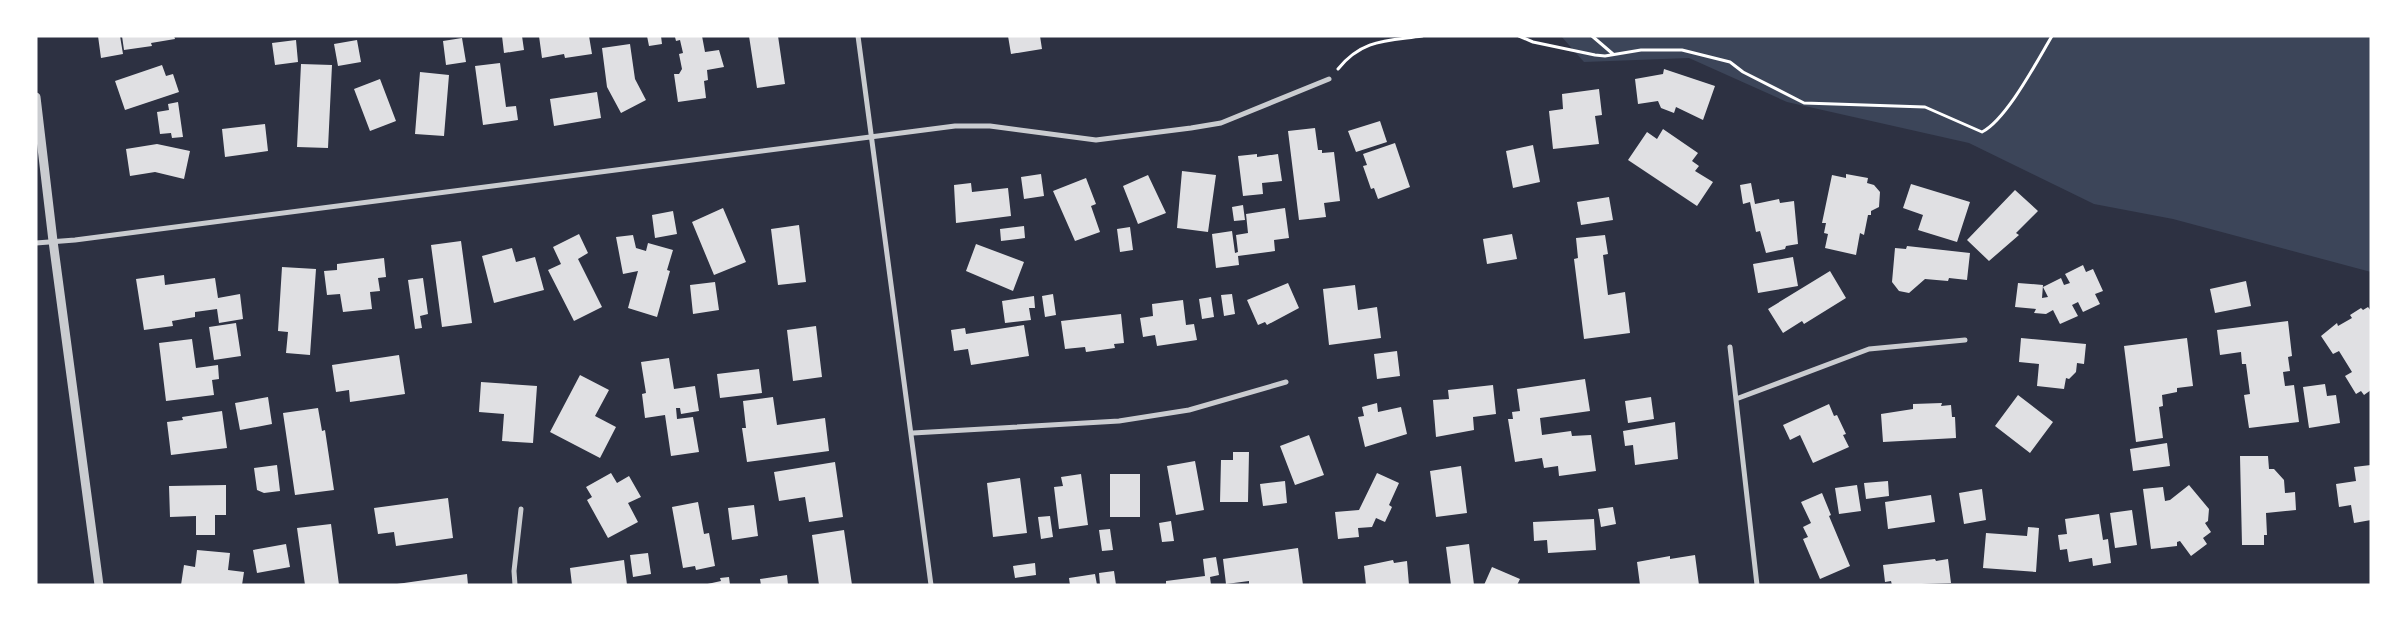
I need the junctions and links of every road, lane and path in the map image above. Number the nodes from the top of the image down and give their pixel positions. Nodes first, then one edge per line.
1 (858, 36) edge
2 (1422, 36) edge
3 (1519, 36) edge
4 (1592, 36) edge
5 (2052, 36) edge
6 (1614, 54) junction
7 (1329, 79) joint
8 (36, 97) edge
9 (871, 136) junction
10 (53, 241) junction
11 (36, 242) edge
12 (1965, 340) dead end
13 (1730, 347) dead end
14 (1286, 382) dead end
15 (1736, 399) junction
16 (913, 433) junction
17 (521, 509) dead end
18 (99, 585) edge
19 (515, 585) edge
20 (932, 585) edge
21 (1757, 585) edge

1 - 9 street
2 - 7 path
3 - 6 path
4 - 6 path
5 - 6 path
7 - 9 street
8 - 10 street
9 - 10 street
9 - 16 street
10 - 11 street
10 - 18 street
12 - 15 street
13 - 15 street
14 - 16 street
15 - 21 street
16 - 20 street
17 - 19 street

